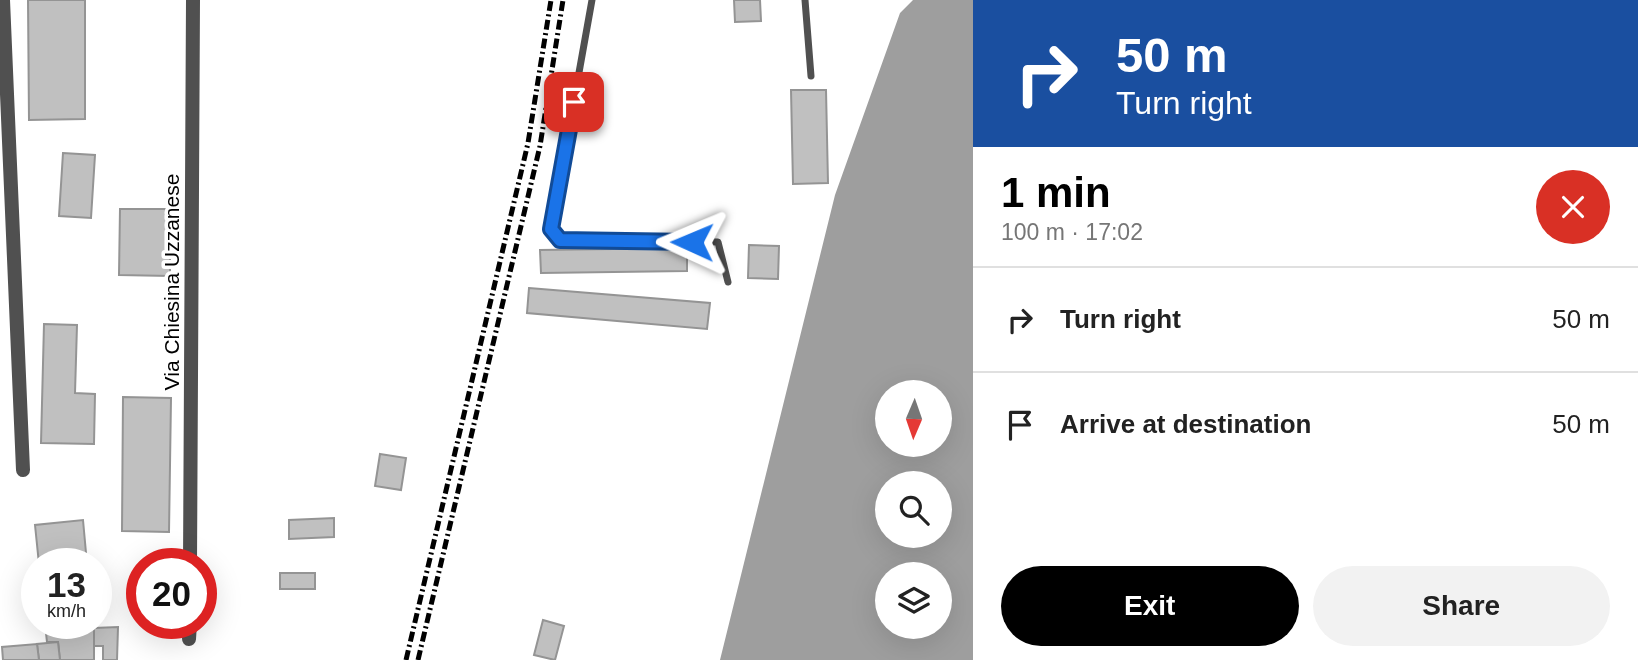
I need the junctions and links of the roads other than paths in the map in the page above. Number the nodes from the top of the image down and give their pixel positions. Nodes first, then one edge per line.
1 (2, 0) edge
2 (193, 0) edge
3 (592, 0) edge
4 (805, 0) edge
5 (811, 76) dead end
6 (728, 282) dead end
7 (23, 470) dead end
8 (190, 548) edge

1 - 7 street
2 - 8 street, Via Chiesina Uzzanese
3 - 6 lane
4 - 5 lane

